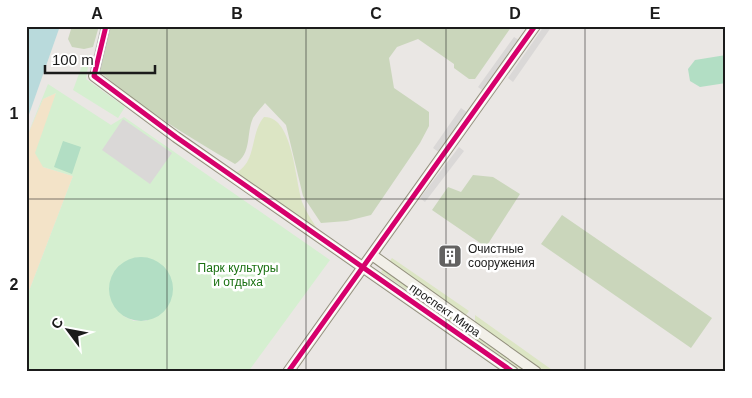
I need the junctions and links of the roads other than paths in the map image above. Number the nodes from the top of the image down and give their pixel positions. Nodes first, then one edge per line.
1 (106, 26) edge
2 (535, 26) edge
3 (94, 76) joint
4 (372, 254) junction
5 (364, 265) junction
6 (466, 322) junction
7 (459, 332) junction
8 (288, 372) edge
9 (514, 372) edge
10 (536, 372) edge

1 - 3 street
2 - 4 street
3 - 5 street, проспект Мира
4 - 5 street
4 - 6 street, проспект Мира
5 - 7 street, проспект Мира
5 - 8 street
6 - 7 street
6 - 10 street, проспект Мира
7 - 9 street, проспект Мира

